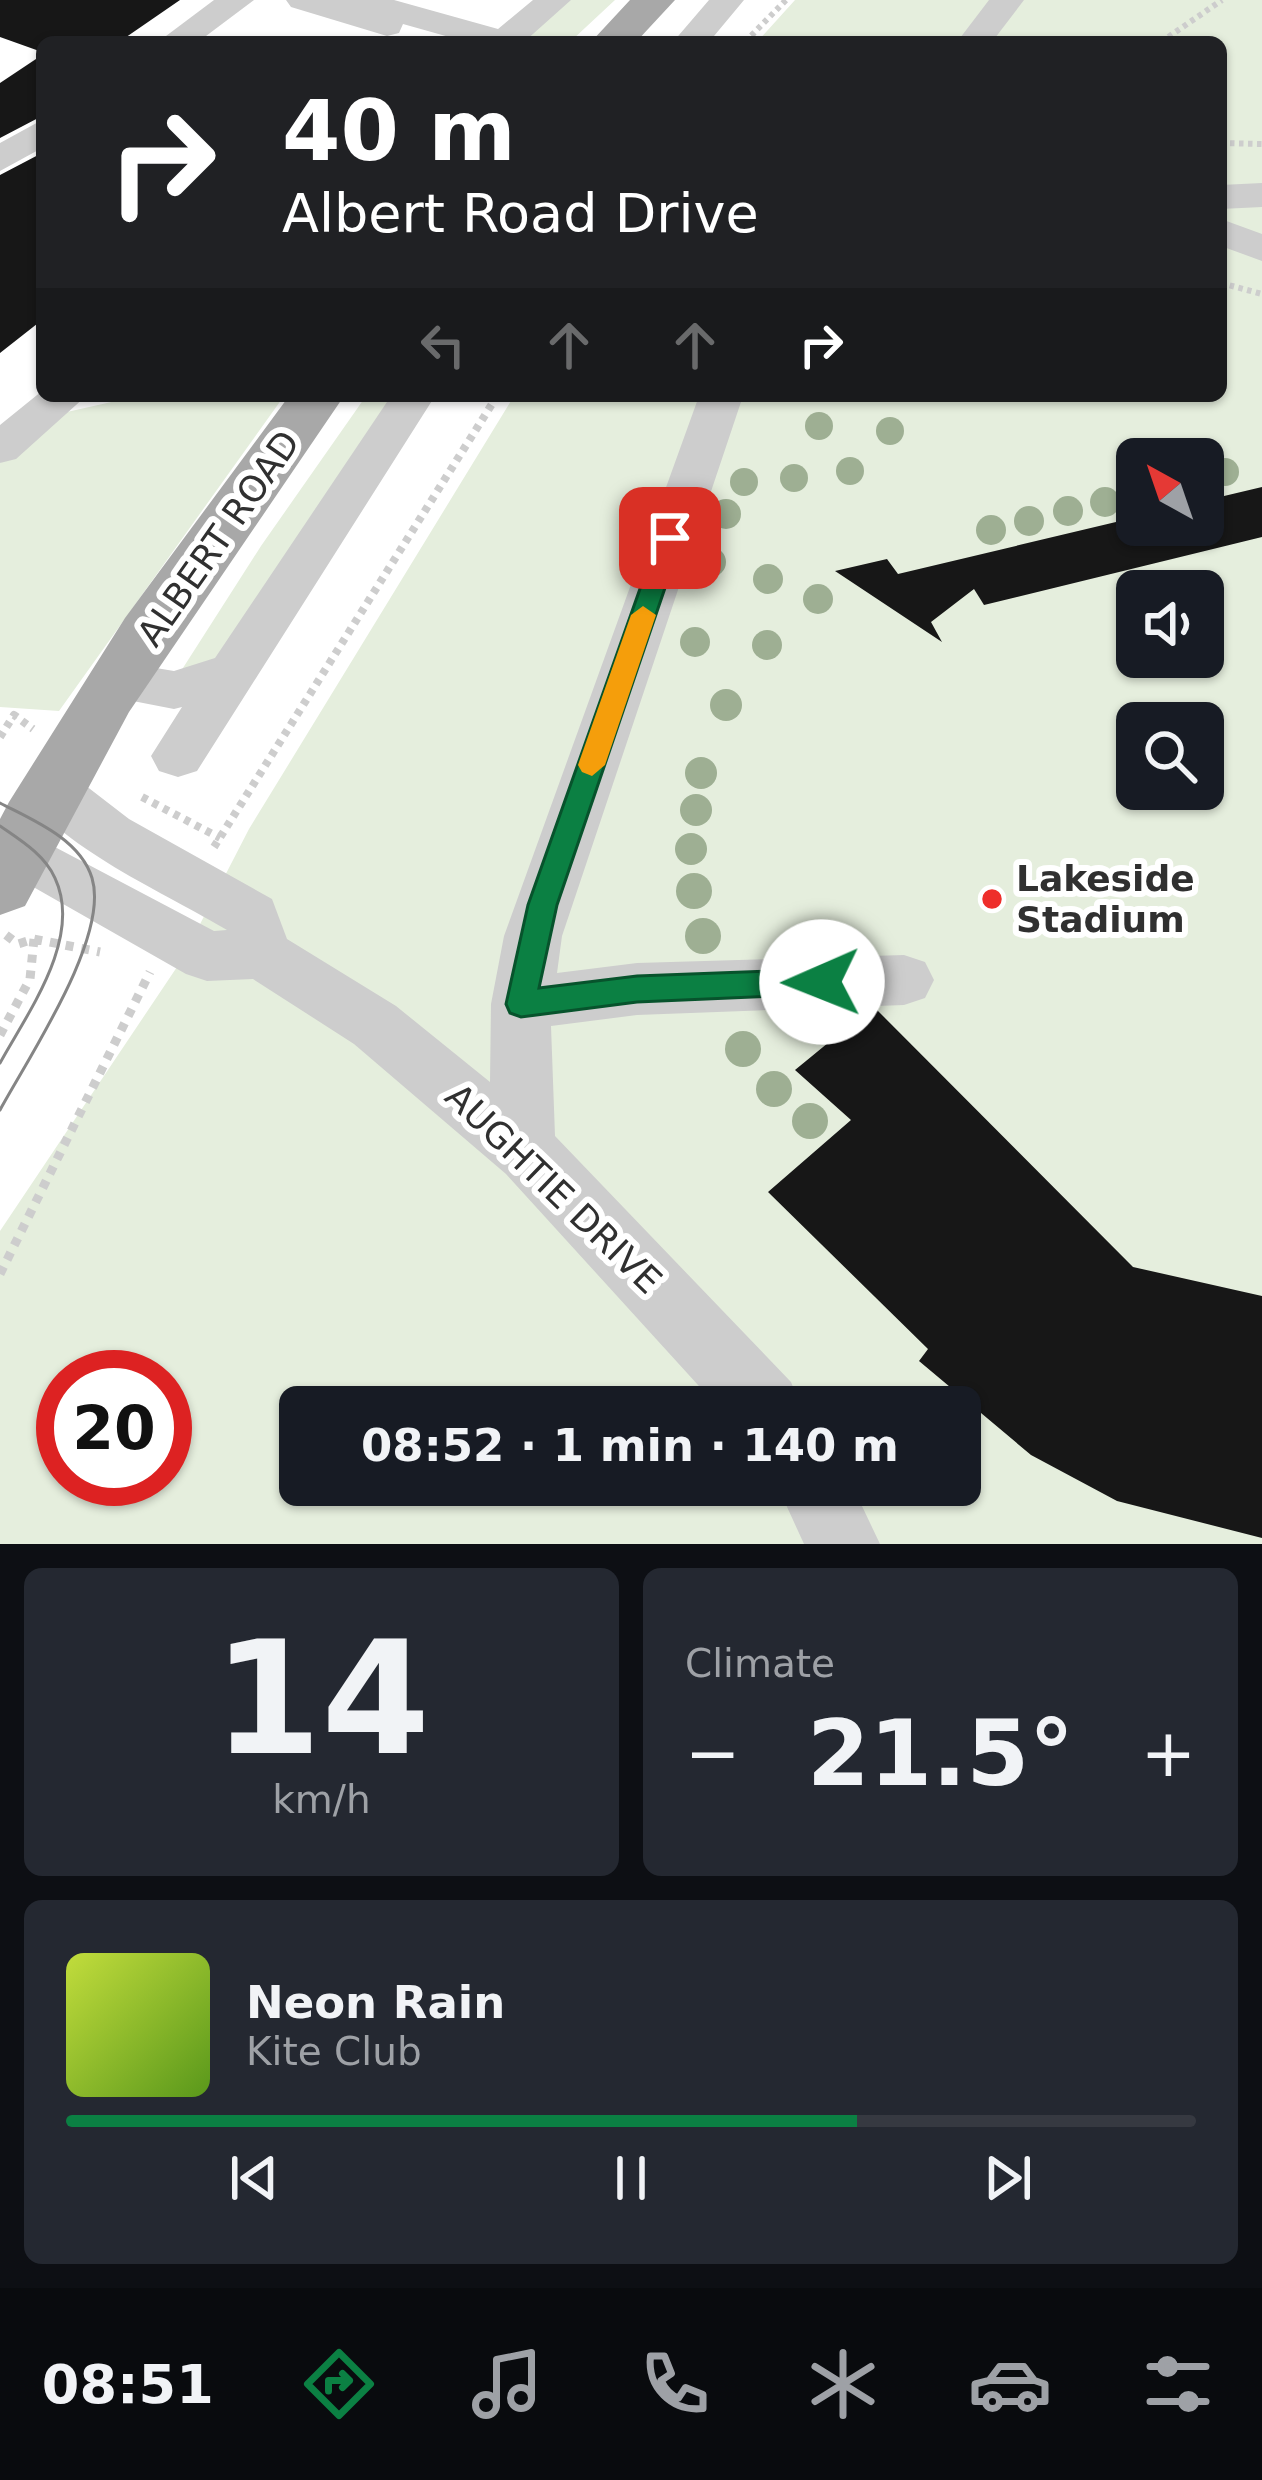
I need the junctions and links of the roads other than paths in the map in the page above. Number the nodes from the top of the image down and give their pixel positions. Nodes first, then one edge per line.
1 (237, 0) edge
2 (303, 0) edge
3 (357, 0) edge
4 (554, 0) edge
5 (653, 0) edge
6 (727, 0) edge
7 (1007, 0) edge
8 (184, 36) edge
9 (416, 36) edge
10 (476, 36) edge
11 (496, 36) edge
12 (619, 36) edge
13 (694, 36) edge
14 (979, 36) edge
15 (36, 135) edge
16 (0, 160) edge
17 (1262, 195) edge
18 (1227, 197) edge
19 (1227, 234) edge
20 (1262, 249) edge
21 (56, 402) edge
22 (313, 402) edge
23 (409, 402) edge
24 (719, 402) edge
25 (0, 448) edge
26 (233, 671) junction
27 (120, 681) junction
28 (21, 754) edge
29 (178, 756) dead end
30 (13, 879) edge
31 (262, 954) junction
32 (904, 980) dead end
33 (521, 1004) junction
34 (524, 1149) junction
35 (746, 1386) edge
36 (824, 1506) edge
37 (843, 1544) edge

1 - 8 street
2 - 9 street
3 - 10 street
4 - 11 street
5 - 12 main road
6 - 13 street
7 - 14 street
15 - 16 street
17 - 18 street
19 - 20 street
21 - 25 street
22 - 27 main road, ALBERT ROAD
23 - 26 street
24 - 33 street
26 - 27 street, ALBERT ROAD
26 - 29 street
27 - 28 main road, ALBERT ROAD
28 - 30 main road, ALBERT ROAD
28 - 31 street, AUGHTIE DRIVE
30 - 31 street
31 - 34 street, AUGHTIE DRIVE
32 - 33 street
33 - 34 street
34 - 35 street, AUGHTIE DRIVE
36 - 37 street

